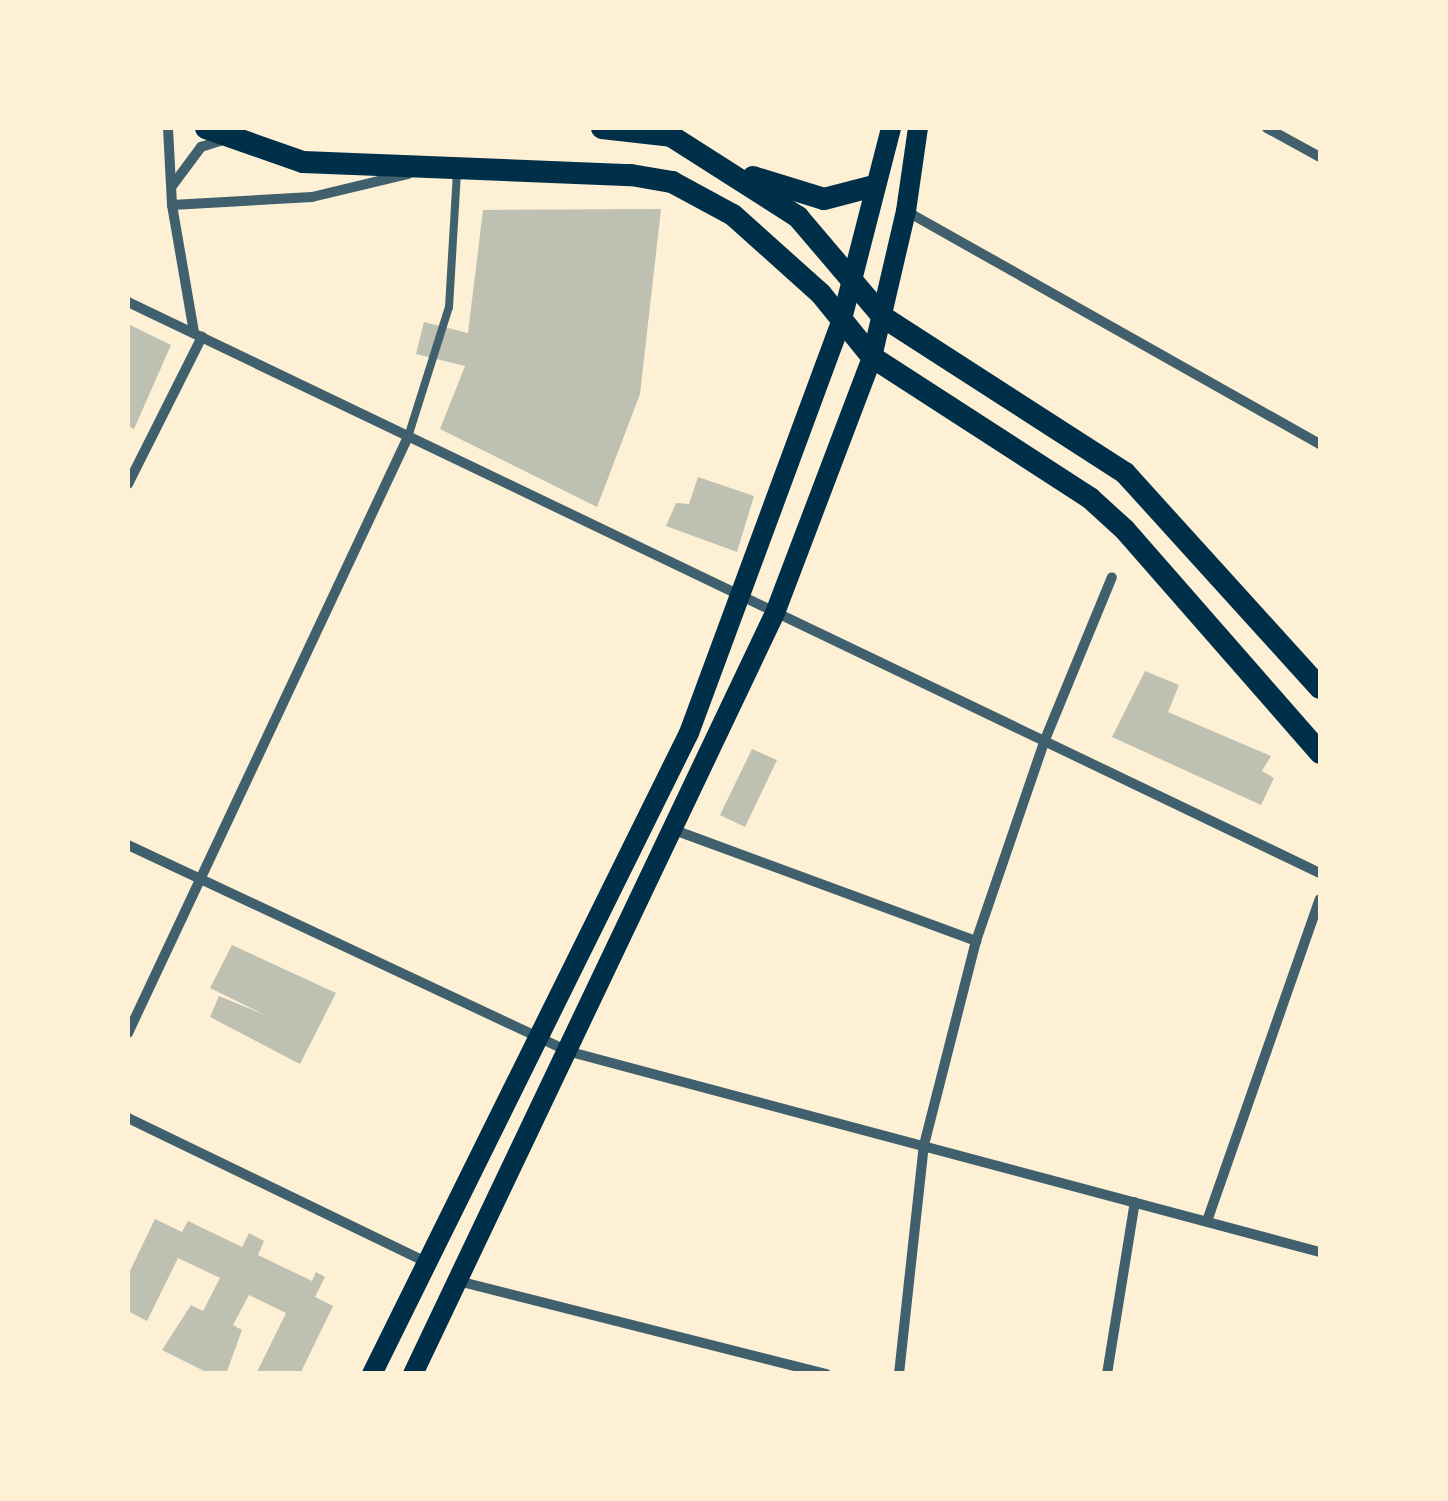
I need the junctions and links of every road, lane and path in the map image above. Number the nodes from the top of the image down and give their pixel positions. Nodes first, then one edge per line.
1 (168, 128) edge
2 (206, 128) edge
3 (602, 128) edge
4 (890, 128) edge
5 (918, 128) edge
6 (1267, 128) edge
7 (671, 132) edge
8 (230, 139) junction
9 (1320, 157) edge
10 (420, 170) junction
11 (457, 170) junction
12 (737, 172) junction
13 (874, 186) junction
14 (171, 187) junction
15 (172, 205) junction
16 (906, 211) junction
17 (852, 274) junction
18 (128, 302) edge
19 (883, 317) junction
20 (842, 319) junction
21 (198, 335) junction
22 (872, 357) junction
23 (408, 437) junction
24 (1320, 444) edge
25 (128, 484) edge
26 (1112, 578) dead end
27 (743, 598) junction
28 (776, 614) junction
29 (1320, 688) edge
30 (1044, 742) junction
31 (1320, 753) edge
32 (677, 831) junction
33 (128, 845) edge
34 (1320, 872) edge
35 (201, 880) junction
36 (1320, 899) edge
37 (976, 941) junction
38 (128, 1033) edge
39 (540, 1041) junction
40 (566, 1051) junction
41 (128, 1118) edge
42 (924, 1145) junction
43 (1135, 1202) junction
44 (1208, 1221) junction
45 (1320, 1252) edge
46 (431, 1265) junction
47 (458, 1281) junction
48 (372, 1374) edge
49 (413, 1374) edge
50 (826, 1374) edge
51 (898, 1374) edge
52 (1106, 1374) edge

1 - 14 street
2 - 8 main road
3 - 7 main road
4 - 13 main road
5 - 16 main road
6 - 9 street
7 - 12 main road
8 - 10 main road
8 - 14 street
10 - 11 main road
10 - 15 street
11 - 20 main road
11 - 23 lane
12 - 13 main road
12 - 17 main road
13 - 17 main road
14 - 15 street
15 - 21 street
16 - 19 main road
16 - 24 street
17 - 19 main road
17 - 20 main road
18 - 21 street
19 - 22 main road
19 - 29 main road
20 - 22 main road
20 - 27 main road
21 - 23 street
21 - 25 street
22 - 28 main road
22 - 31 main road
23 - 27 street
23 - 35 street
26 - 30 street
27 - 28 street
27 - 39 main road
28 - 30 street
28 - 32 main road
30 - 34 street
30 - 37 street
32 - 37 street
32 - 40 main road
33 - 35 street
35 - 38 street
35 - 39 street
36 - 44 street
37 - 42 street
39 - 40 street
39 - 46 main road
40 - 42 street
40 - 47 main road
41 - 46 street
42 - 43 street
42 - 51 street
43 - 44 street
43 - 52 street
44 - 45 street
46 - 48 main road
47 - 49 main road
47 - 50 street

